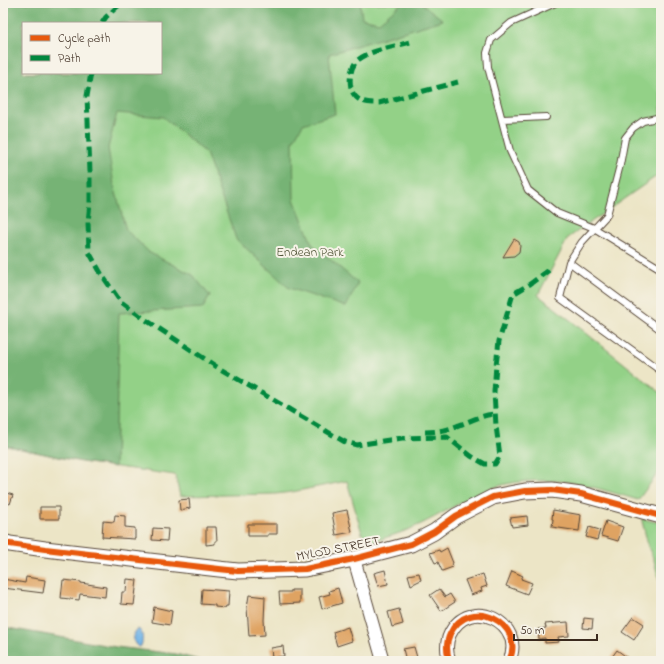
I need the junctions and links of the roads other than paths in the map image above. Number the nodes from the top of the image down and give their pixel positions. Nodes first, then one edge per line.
1 (555, 3) edge
2 (546, 117) dead end
3 (661, 117) edge
4 (502, 119) junction
5 (594, 228) junction
6 (569, 262) junction
7 (661, 269) edge
8 (661, 330) edge
9 (661, 371) edge
10 (661, 516) edge
11 (3, 542) edge
12 (354, 560) junction
13 (383, 661) edge
14 (450, 661) edge
15 (509, 661) edge

1 - 4 lane
2 - 4 lane
3 - 5 lane
4 - 5 lane
5 - 6 lane
5 - 7 lane
6 - 8 lane
6 - 9 lane
10 - 12 street, MYLOD STREET
11 - 12 street, MYLOD STREET
12 - 13 street
14 - 15 street

